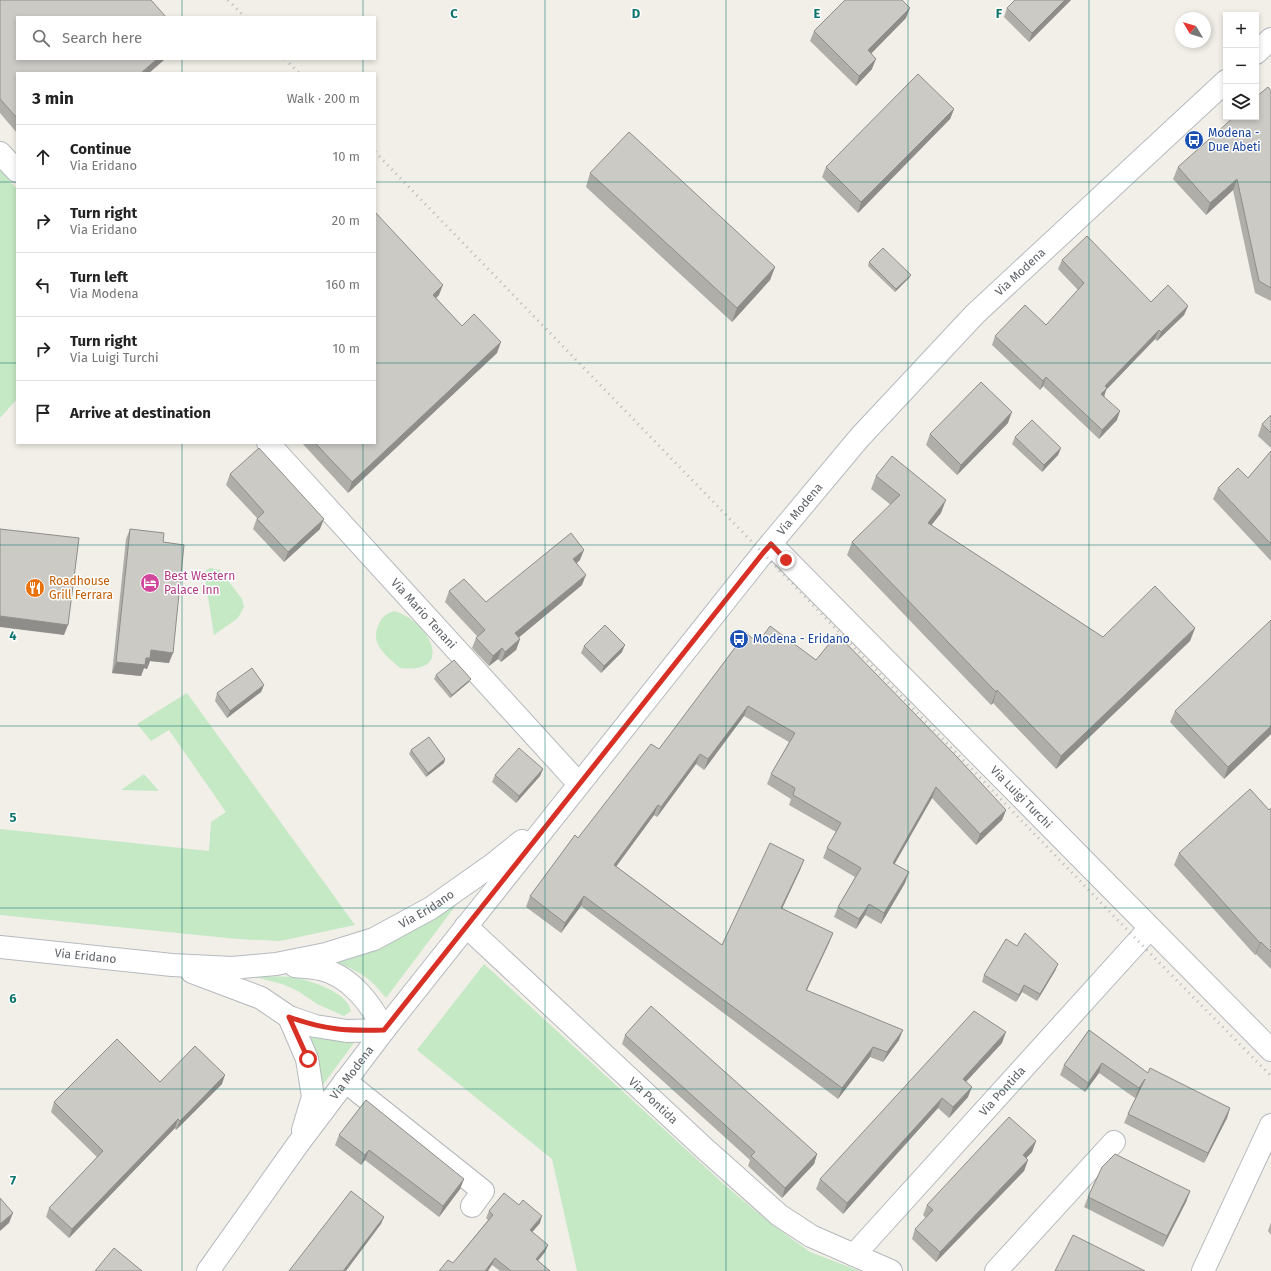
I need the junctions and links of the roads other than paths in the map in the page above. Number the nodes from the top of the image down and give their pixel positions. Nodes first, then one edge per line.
1 (1271, 39) edge
2 (1259, 50) edge
3 (1223, 84) edge
4 (0, 153) edge
5 (16, 170) edge
6 (269, 444) edge
7 (771, 544) junction
8 (579, 784) junction
9 (555, 813) junction
10 (466, 926) junction
11 (1150, 928) junction
12 (0, 947) edge
13 (276, 964) junction
14 (172, 965) junction
15 (289, 1017) junction
16 (384, 1030) junction
17 (1271, 1050) edge
18 (345, 1081) junction
19 (1271, 1125) edge
20 (1114, 1142) dead end
21 (298, 1144) junction
22 (472, 1206) dead end
23 (854, 1255) junction
24 (208, 1271) edge
25 (891, 1271) edge
26 (996, 1271) edge
27 (1204, 1271) edge

1 - 2 street
3 - 7 street, Via Modena
4 - 5 street
6 - 8 street, Via Mario Tenani
7 - 8 street, Via Modena
7 - 11 street, Via Luigi Turchi
8 - 9 street, Via Modena
9 - 10 street, Via Modena
9 - 13 street, Via Eridano
10 - 16 street, Via Modena
10 - 23 street, Via Pontida
11 - 17 street, Via Luigi Turchi
11 - 23 street, Via Pontida
12 - 14 street, Via Eridano
13 - 14 street, Via Eridano
13 - 16 street, Via Eridano
14 - 15 street, Via Eridano
15 - 16 street, Via Eridano
15 - 21 street
16 - 18 street, Via Modena
18 - 21 street, Via Modena
18 - 22 street
19 - 27 street
20 - 26 street
21 - 24 street, Via Modena
23 - 25 street, Via Pontida

